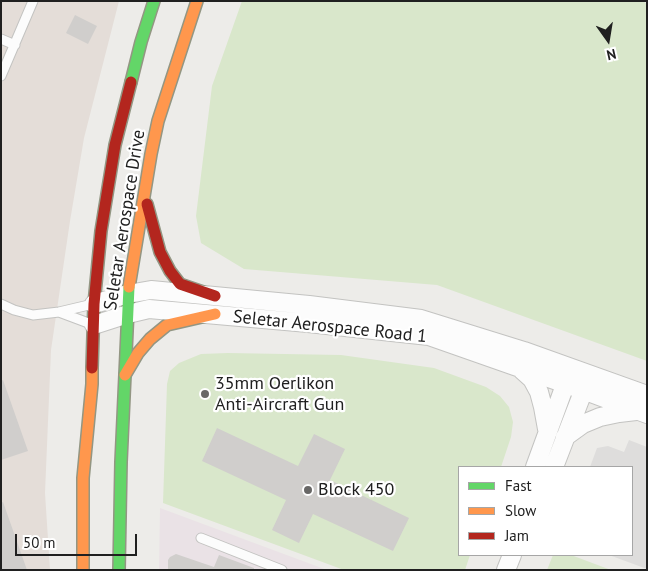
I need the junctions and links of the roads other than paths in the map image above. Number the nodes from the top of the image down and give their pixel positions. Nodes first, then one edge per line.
1 (33, 1) edge
2 (154, 1) edge
3 (197, 1) edge
4 (1, 39) edge
5 (15, 45) junction
6 (1, 76) edge
7 (145, 194) junction
8 (128, 294) junction
9 (1, 304) edge
10 (94, 304) junction
11 (215, 305) junction
12 (60, 312) junction
13 (128, 314) junction
14 (94, 325) junction
15 (520, 368) junction
16 (571, 368) junction
17 (125, 375) junction
18 (586, 382) junction
19 (564, 384) junction
20 (647, 395) edge
21 (642, 413) edge
22 (547, 432) junction
23 (565, 437) junction
24 (535, 466) edge
25 (554, 466) edge
26 (200, 538) dead end
27 (512, 556) edge
28 (83, 570) edge
29 (119, 570) edge
30 (282, 570) edge
31 (506, 570) edge

1 - 5 lane
2 - 10 street, Seletar Aerospace Drive
3 - 7 street, Seletar Aerospace Drive
4 - 5 lane
5 - 6 lane
7 - 8 street, Seletar Aerospace Drive
7 - 11 street
8 - 10 street, Seletar Aerospace Road 1
8 - 11 street, Seletar Aerospace Road 1
8 - 13 street, Seletar Aerospace Drive
9 - 12 lane
10 - 12 lane
10 - 14 street, Seletar Aerospace Drive
11 - 13 street, Seletar Aerospace Road 1
11 - 15 street, Seletar Aerospace Road 1
11 - 16 street, Seletar Aerospace Road 1
11 - 17 street
12 - 14 lane
13 - 14 street, Seletar Aerospace Road 1
13 - 17 street, Seletar Aerospace Drive
14 - 28 street, Seletar Aerospace Drive
15 - 19 street, Seletar Aerospace Road 1
15 - 22 street
16 - 18 street, Seletar Aerospace Road 1
16 - 19 street
17 - 29 street, Seletar Aerospace Drive
18 - 19 street, Seletar Aerospace Road 1
18 - 20 street, Seletar Aerospace Road 1
18 - 21 street, Seletar Aerospace Road 1
18 - 23 street
19 - 22 street
21 - 23 street
22 - 24 street
23 - 25 street
26 - 30 lane
27 - 31 street

